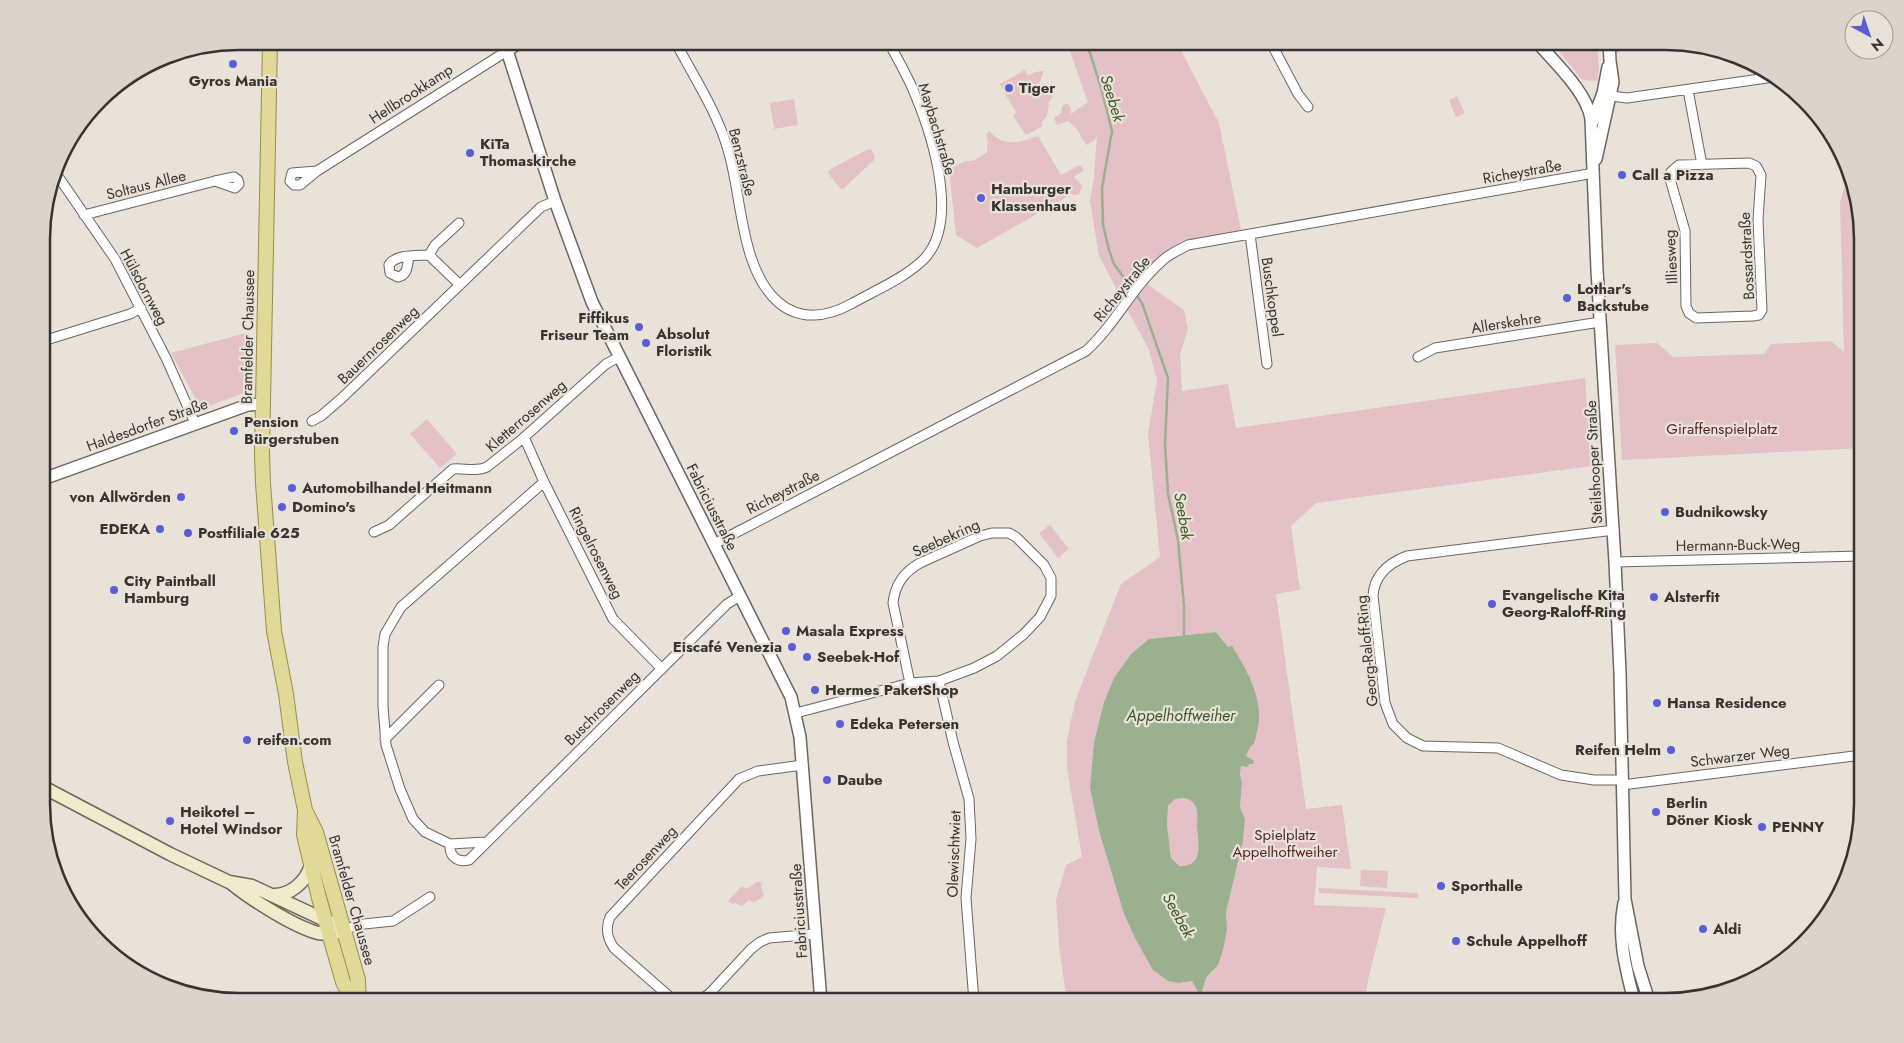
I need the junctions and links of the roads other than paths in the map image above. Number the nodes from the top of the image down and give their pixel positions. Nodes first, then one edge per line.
1 (270, 50) edge
2 (499, 50) edge
3 (506, 50) edge
4 (680, 50) edge
5 (893, 50) edge
6 (1275, 50) edge
7 (1543, 50) edge
8 (1609, 50) edge
9 (1610, 61) junction
10 (1765, 78) edge
11 (1688, 90) junction
12 (1611, 96) junction
13 (1308, 107) dead end
14 (1591, 125) junction
15 (1702, 164) junction
16 (317, 172) dead end
17 (1594, 173) junction
18 (60, 178) edge
19 (215, 181) dead end
20 (555, 201) junction
21 (84, 215) junction
22 (459, 223) dead end
23 (1250, 234) junction
24 (429, 255) junction
25 (409, 257) dead end
26 (460, 285) junction
27 (771, 294) joint
28 (141, 308) junction
29 (1691, 315) joint
30 (1600, 322) junction
31 (50, 338) edge
32 (619, 357) junction
33 (1418, 357) dead end
34 (1267, 364) dead end
35 (263, 404) junction
36 (312, 421) dead end
37 (196, 423) junction
38 (524, 437) junction
39 (50, 476) edge
40 (544, 482) junction
41 (1614, 530) junction
42 (374, 532) dead end
43 (714, 544) junction
44 (1854, 556) edge
45 (1615, 562) junction
46 (740, 596) junction
47 (662, 669) junction
48 (939, 681) junction
49 (910, 683) junction
50 (439, 686) dead end
51 (796, 713) junction
52 (385, 739) junction
53 (1854, 755) edge
54 (803, 766) junction
55 (1622, 783) junction
56 (50, 791) edge
57 (305, 810) junction
58 (486, 842) junction
59 (450, 844) junction
60 (311, 865) junction
61 (229, 882) junction
62 (272, 895) junction
63 (430, 897) dead end
64 (1625, 899) junction
65 (325, 919) junction
66 (344, 929) junction
67 (329, 934) junction
68 (816, 934) junction
69 (348, 993) edge
70 (359, 993) edge
71 (665, 993) edge
72 (710, 993) edge
73 (820, 993) edge
74 (973, 993) edge
75 (1632, 993) edge
76 (1646, 993) edge

1 - 35 main road, Bramfelder Chaussee
2 - 16 street, Hellbrookkamp
3 - 20 street, Fabriciusstraße
4 - 27 street, Benzstraße
5 - 27 street, Maybachstraße
6 - 13 street
7 - 14 street, Steilshooper Straße
8 - 9 street
9 - 12 street
9 - 14 street
10 - 11 street
11 - 12 street
11 - 15 street
12 - 17 street
14 - 17 street, Steilshooper Straße
15 - 29 street, Illiesweg
15 - 29 street, Bossardstraße
17 - 23 street, Richeystraße
17 - 30 street, Steilshooper Straße
18 - 21 street, Hülsdornweg
19 - 21 street, Soltaus Allee
20 - 26 street, Bauernrosenweg
20 - 32 street, Fabriciusstraße
21 - 28 street, Hülsdornweg
22 - 24 street
23 - 34 street, Buschkoppel
23 - 43 street, Richeystraße
24 - 25 street
24 - 26 street
26 - 36 street, Bauernrosenweg
28 - 31 street
28 - 37 street, Hülsdornweg
30 - 33 street, Allerskehre
30 - 41 street, Steilshooper Straße
32 - 38 street, Kletterrosenweg
32 - 43 street, Fabriciusstraße
35 - 37 street, Haldesdorfer Straße
35 - 57 main road, Bramfelder Chaussee
37 - 39 street, Haldesdorfer Straße
38 - 40 street, Ringelrosenweg
38 - 42 street, Kletterrosenweg
40 - 47 street, Ringelrosenweg
40 - 52 street, Buschrosenweg
41 - 45 street, Steilshooper Straße
41 - 55 street, Georg-Raloff-Ring
43 - 46 street, Fabriciusstraße
44 - 45 street, Hermann-Buck-Weg
45 - 55 street, Steilshooper Straße
46 - 47 street, Buschrosenweg
46 - 51 street, Fabriciusstraße
47 - 58 street, Buschrosenweg
48 - 49 street, Seebekring
48 - 49 street, Seebekring
48 - 74 street, Olewischtwiet
49 - 51 street, Seebekring
50 - 52 street
51 - 54 street, Fabriciusstraße
52 - 59 street, Buschrosenweg
53 - 55 street, Schwarzer Weg
54 - 68 street, Fabriciusstraße
54 - 71 street, Teerosenweg
55 - 64 street, Steilshooper Straße
56 - 61 main road
57 - 60 main road, Bramfelder Chaussee
57 - 66 main road, Bramfelder Chaussee
58 - 59 street, Buschrosenweg
58 - 59 street, Buschrosenweg
60 - 62 main road
60 - 65 main road, Bramfelder Chaussee
61 - 62 main road
61 - 67 main road
62 - 65 main road
63 - 66 street
64 - 75 street, Steilshooper Straße
64 - 76 street, Steilshooper Straße
65 - 66 main road
65 - 67 main road, Bramfelder Chaussee
66 - 67 main road
66 - 70 main road, Bramfelder Chaussee
67 - 69 main road, Bramfelder Chaussee
68 - 72 street
68 - 73 street, Fabriciusstraße

